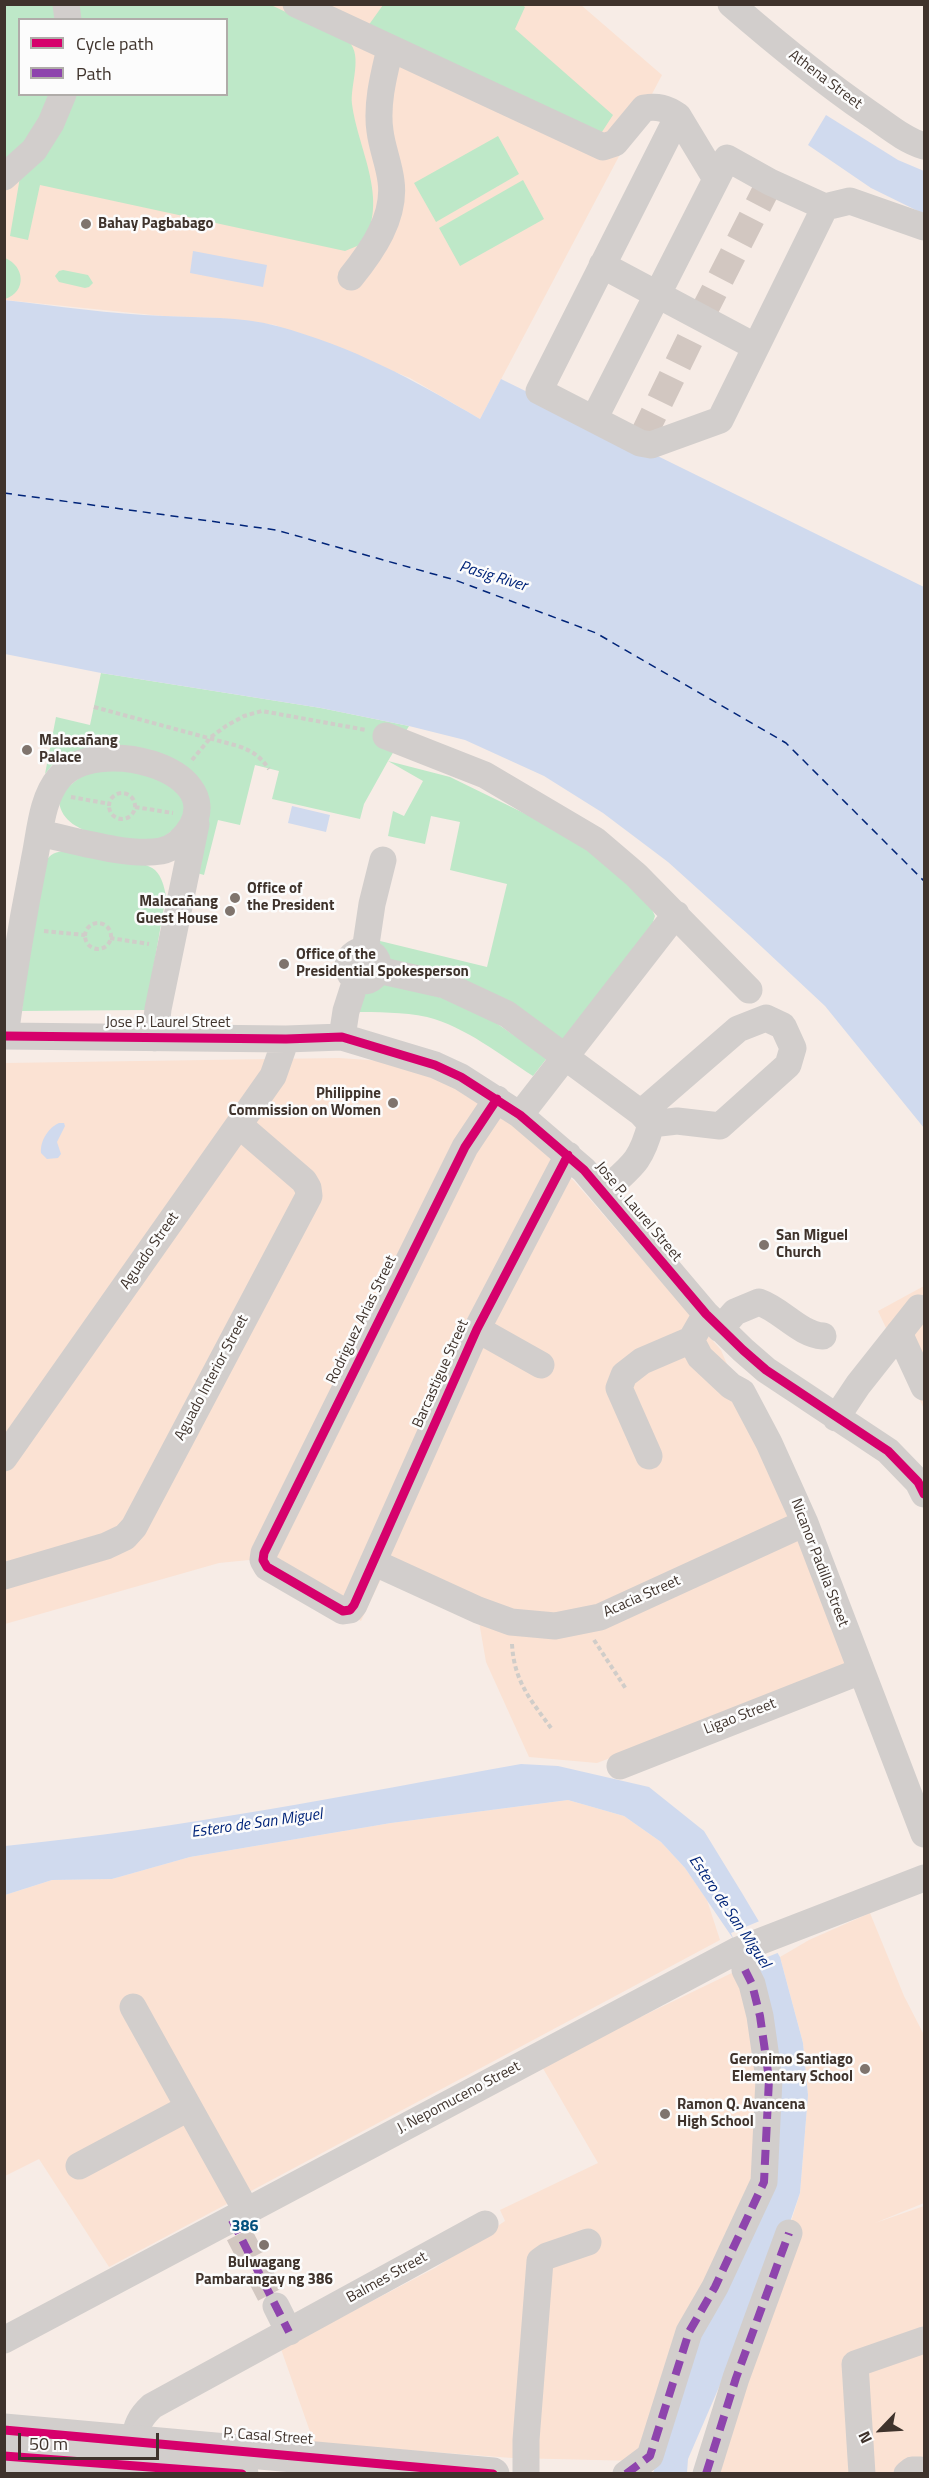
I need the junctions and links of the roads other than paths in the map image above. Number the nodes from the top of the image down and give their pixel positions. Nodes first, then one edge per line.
1 (296, 4) edge
2 (731, 4) edge
3 (390, 49) junction
4 (62, 96) edge
5 (678, 116) junction
6 (924, 146) edge
7 (4, 177) edge
8 (716, 179) junction
9 (837, 204) junction
10 (924, 227) edge
11 (602, 265) junction
12 (351, 277) dead end
13 (657, 295) junction
14 (756, 347) junction
15 (594, 419) junction
16 (387, 736) road end
17 (198, 815) junction
18 (39, 833) junction
19 (383, 860) dead end
20 (676, 914) junction
21 (21, 918) edge
22 (366, 967) junction
23 (749, 990) dead end
24 (5, 1036) edge
25 (342, 1036) junction
26 (155, 1038) junction
27 (286, 1039) junction
28 (565, 1055) junction
29 (497, 1099) junction
30 (520, 1115) junction
31 (646, 1118) junction
32 (239, 1125) junction
33 (568, 1155) junction
34 (604, 1191) junction
35 (918, 1308) dead end
36 (713, 1321) junction
37 (477, 1329) junction
38 (899, 1332) junction
39 (823, 1336) dead end
40 (691, 1340) junction
41 (541, 1365) dead end
42 (924, 1387) edge
43 (836, 1418) junction
44 (649, 1456) dead end
45 (4, 1458) edge
46 (920, 1479) edge
47 (805, 1523) junction
48 (373, 1562) junction
49 (4, 1576) edge
50 (350, 1610) joint
51 (861, 1671) junction
52 (620, 1766) dead end
53 (924, 1834) edge
54 (924, 1878) edge
55 (741, 1960) junction
56 (133, 2007) dead end
57 (188, 2108) junction
58 (79, 2166) dead end
59 (239, 2222) junction
60 (485, 2224) dead end
61 (789, 2233) dead end
62 (588, 2242) dead end
63 (276, 2306) tunnel mouth
64 (289, 2332) junction
65 (4, 2340) edge
66 (924, 2340) edge
67 (134, 2442) junction
68 (10, 2454) edge
69 (317, 2465) edge
70 (242, 2474) edge
71 (493, 2474) edge
72 (526, 2474) edge
73 (626, 2474) edge
74 (706, 2474) edge
75 (862, 2474) edge

1 - 3 street
2 - 6 street, Athena Street
3 - 5 street
3 - 12 street
4 - 7 street
5 - 8 street
5 - 11 street
8 - 9 street
8 - 13 street
9 - 10 street
9 - 14 street
11 - 13 street
11 - 15 street
13 - 14 street
13 - 15 street
14 - 15 street
16 - 20 street
17 - 18 street
17 - 18 street
17 - 26 street
18 - 21 street
19 - 22 street
20 - 23 street
20 - 28 street
21 - 24 street
22 - 25 street
22 - 28 street
24 - 26 street, Jose P. Laurel Street
25 - 27 street, Jose P. Laurel Street
25 - 29 street, Jose P. Laurel Street
26 - 27 street, Jose P. Laurel Street
27 - 32 street, Aguado Street
28 - 30 street
28 - 31 street
29 - 30 street, Jose P. Laurel Street
29 - 50 street, Rodriguez Arias Street
30 - 33 street, Jose P. Laurel Street
31 - 31 street
31 - 34 street
32 - 45 street, Aguado Street
32 - 49 street, Aguado Interior Street
33 - 34 street, Jose P. Laurel Street
33 - 37 street, Barcastigue Street
34 - 36 street, Jose P. Laurel Street
35 - 38 street
36 - 39 street
36 - 40 street
36 - 43 street, Jose P. Laurel Street
37 - 41 street
37 - 48 street, Barcastigue Street
38 - 42 street
38 - 43 street
40 - 44 street
40 - 47 street, Nicanor Padilla Street
43 - 46 street, Jose P. Laurel Street
47 - 48 street, Acacia Street
47 - 51 street, Nicanor Padilla Street
48 - 50 street, Barcastigue Street
51 - 52 street, Ligao Street
51 - 53 street, Nicanor Padilla Street
54 - 55 street, J. Nepomuceno Street
55 - 59 street, J. Nepomuceno Street
55 - 73 street
56 - 57 street
57 - 58 street
57 - 59 street
59 - 65 street, J. Nepomuceno Street
60 - 64 street, Balmes Street
61 - 74 street
62 - 72 street
63 - 64 street
64 - 67 street, Balmes Street
66 - 75 street
67 - 68 main road, P. Casal Street
67 - 69 main road, P. Casal Street
68 - 70 main road, P. Casal Street
69 - 71 main road, P. Casal Street

